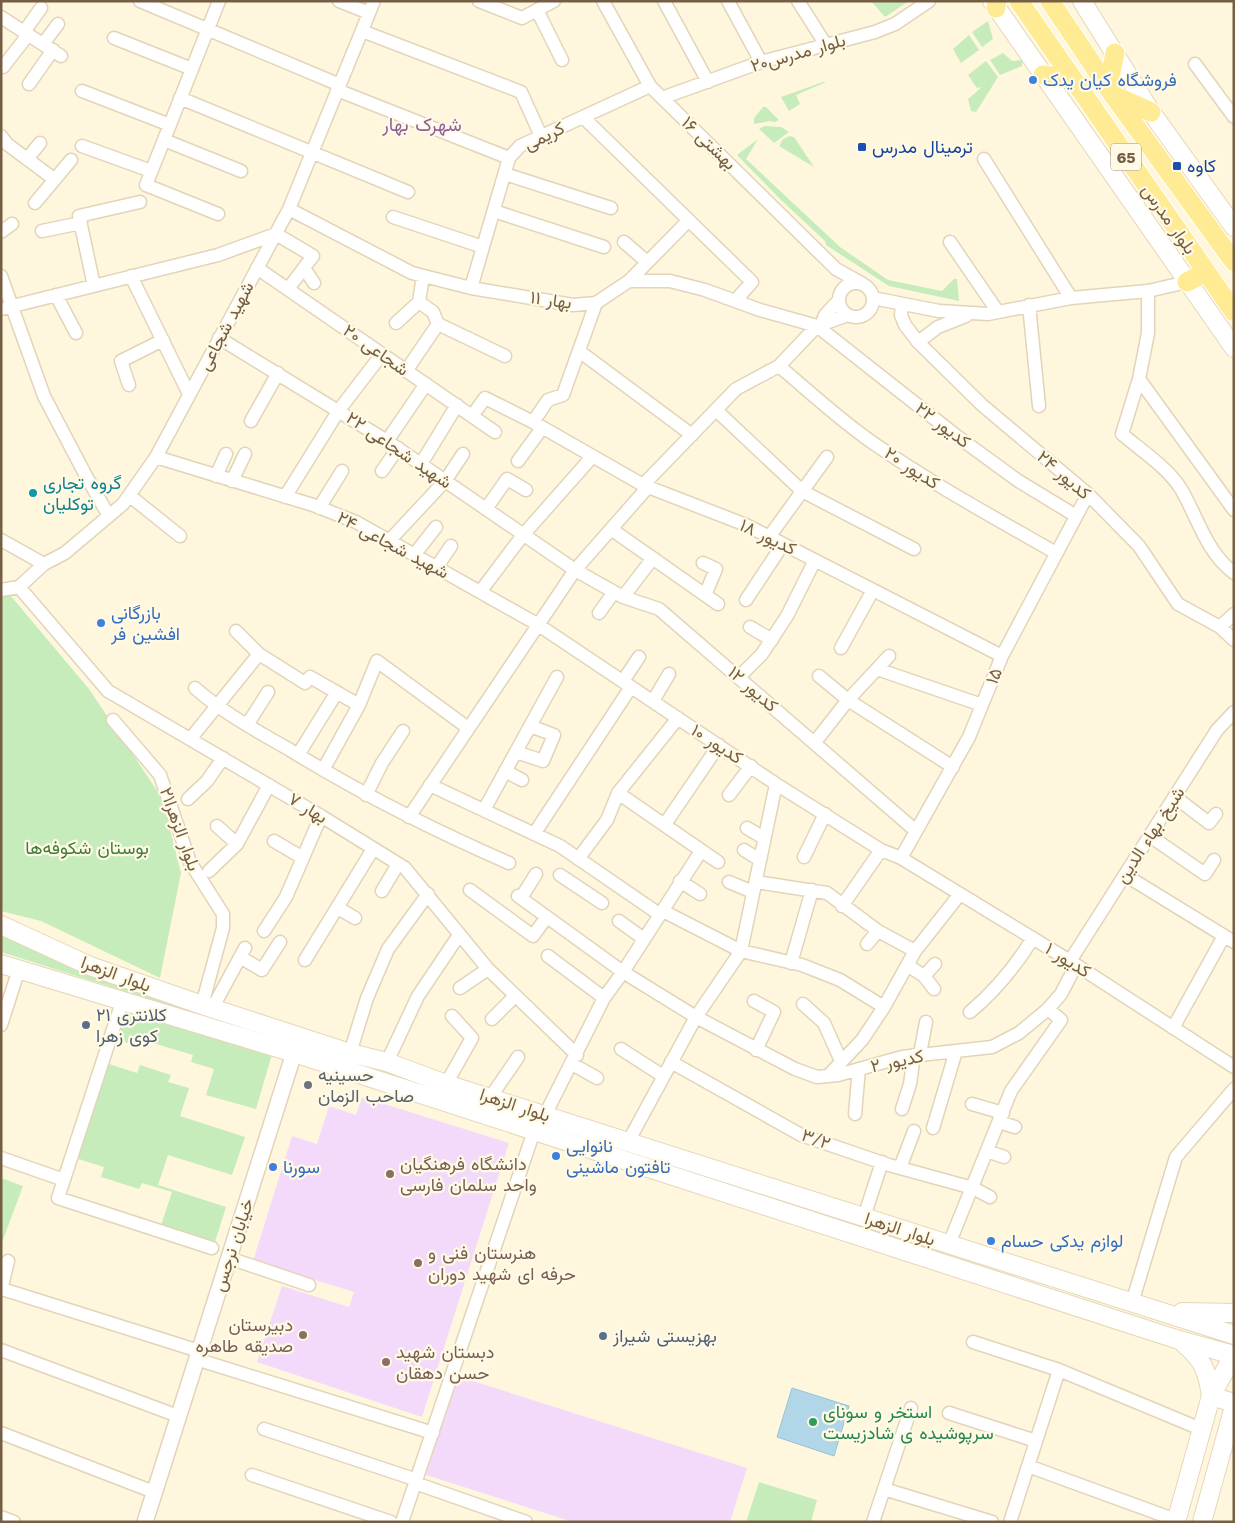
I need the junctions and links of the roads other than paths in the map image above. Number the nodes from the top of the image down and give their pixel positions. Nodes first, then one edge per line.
1 (140, 1) edge
2 (219, 1) edge
3 (339, 1) edge
4 (479, 1) edge
5 (554, 1) edge
6 (603, 1) edge
7 (664, 1) edge
8 (728, 1) edge
9 (798, 1) edge
10 (929, 1) edge
11 (1019, 1) edge
12 (1050, 1) edge
13 (1082, 1) edge
14 (995, 3) edge
15 (371, 7) edge
16 (41, 8) dead end
17 (537, 10) junction
18 (1, 17) edge
19 (58, 24) dead end
20 (208, 30) junction
21 (362, 30) junction
22 (26, 33) junction
23 (114, 38) dead end
24 (826, 45) junction
25 (1050, 48) junction
26 (52, 50) junction
27 (1114, 53) junction
28 (562, 60) dead end
29 (761, 62) junction
30 (1195, 64) dead end
31 (3, 67) dead end
32 (192, 69) junction
33 (1041, 73) junction
34 (1071, 78) junction
35 (708, 82) junction
36 (29, 84) dead end
37 (650, 86) junction
38 (338, 88) junction
39 (82, 91) dead end
40 (1111, 91) junction
41 (180, 98) junction
42 (662, 98) junction
43 (1151, 112) junction
44 (583, 117) junction
45 (1234, 117) edge
46 (170, 125) junction
47 (541, 136) junction
48 (164, 140) junction
49 (3, 143) edge
50 (40, 143) dead end
51 (82, 146) dead end
52 (312, 153) junction
53 (509, 158) junction
54 (27, 159) junction
55 (984, 159) dead end
56 (71, 160) dead end
57 (151, 171) junction
58 (241, 171) dead end
59 (505, 174) junction
60 (54, 179) junction
61 (408, 192) dead end
62 (35, 202) dead end
63 (140, 202) dead end
64 (611, 208) dead end
65 (289, 209) junction
66 (494, 211) junction
67 (218, 214) dead end
68 (393, 217) dead end
69 (689, 220) junction
70 (81, 223) junction
71 (12, 224) dead end
72 (1234, 227) edge
73 (1, 232) edge
74 (42, 232) dead end
75 (276, 234) junction
76 (624, 242) dead end
77 (950, 242) dead end
78 (483, 247) junction
79 (604, 247) dead end
80 (647, 262) junction
81 (1234, 262) edge
82 (257, 268) junction
83 (304, 268) junction
84 (836, 268) junction
85 (1206, 272) junction
86 (1, 276) edge
87 (131, 276) junction
88 (423, 276) junction
89 (629, 281) junction
90 (1187, 282) junction
91 (314, 283) dead end
92 (863, 284) junction
93 (94, 286) junction
94 (471, 288) junction
95 (288, 289) junction
96 (1148, 291) junction
97 (56, 295) junction
98 (840, 295) junction
99 (873, 298) junction
100 (1071, 298) junction
101 (735, 301) junction
102 (419, 302) junction
103 (596, 303) junction
104 (902, 305) junction
105 (1029, 305) junction
106 (6, 307) edge
107 (998, 312) junction
108 (1234, 312) edge
109 (975, 314) junction
110 (848, 315) junction
111 (396, 323) dead end
112 (438, 324) junction
113 (819, 324) junction
114 (76, 334) dead end
115 (219, 338) junction
116 (163, 340) junction
117 (918, 342) junction
118 (1234, 348) edge
119 (579, 351) junction
120 (382, 354) junction
121 (505, 356) dead end
122 (779, 366) junction
123 (406, 371) junction
124 (278, 374) junction
125 (1139, 378) junction
126 (426, 384) junction
127 (129, 385) dead end
128 (190, 394) junction
129 (457, 405) junction
130 (1039, 406) dead end
131 (339, 410) junction
132 (716, 410) junction
133 (472, 416) junction
134 (251, 421) dead end
135 (537, 425) junction
136 (495, 432) dead end
137 (692, 435) junction
138 (387, 441) junction
139 (398, 448) junction
140 (226, 454) dead end
141 (244, 454) dead end
142 (463, 454) dead end
143 (156, 457) junction
144 (592, 457) junction
145 (827, 457) dead end
146 (518, 461) dead end
147 (421, 464) junction
148 (382, 470) dead end
149 (342, 471) dead end
150 (216, 476) junction
151 (232, 481) junction
152 (445, 481) junction
153 (646, 486) junction
154 (526, 490) dead end
155 (802, 491) junction
156 (1088, 494) junction
157 (130, 496) junction
158 (285, 497) junction
159 (319, 508) junction
160 (486, 509) junction
161 (1234, 510) edge
162 (109, 516) junction
163 (1076, 516) junction
164 (436, 527) dead end
165 (611, 529) junction
166 (523, 535) junction
167 (180, 536) dead end
168 (769, 537) junction
169 (1, 540) edge
170 (389, 541) junction
171 (783, 544) junction
172 (450, 546) dead end
173 (914, 549) dead end
174 (1056, 553) junction
175 (414, 555) junction
176 (653, 558) junction
177 (815, 560) junction
178 (703, 563) dead end
179 (44, 564) junction
180 (436, 568) junction
181 (574, 570) junction
182 (1234, 573) edge
183 (19, 587) junction
184 (1, 590) edge
185 (873, 590) junction
186 (480, 592) junction
187 (619, 595) junction
188 (705, 595) junction
189 (746, 600) dead end
190 (718, 604) dead end
191 (599, 613) dead end
192 (1234, 614) edge
193 (537, 624) junction
194 (750, 627) dead end
195 (1220, 627) junction
196 (236, 632) dead end
197 (772, 640) junction
198 (1234, 640) edge
199 (842, 648) dead end
200 (258, 654) junction
201 (889, 656) dead end
202 (1002, 656) junction
203 (639, 657) dead end
204 (877, 669) junction
205 (669, 674) dead end
206 (819, 676) dead end
207 (556, 677) dead end
208 (739, 677) junction
209 (627, 684) junction
210 (195, 688) dead end
211 (268, 692) dead end
212 (337, 692) junction
213 (848, 700) junction
214 (653, 701) junction
215 (360, 705) junction
216 (982, 705) junction
217 (216, 707) junction
218 (1234, 712) edge
219 (678, 718) junction
220 (113, 720) dead end
221 (246, 725) junction
222 (530, 726) junction
223 (468, 728) junction
224 (403, 731) dead end
225 (191, 738) junction
226 (815, 742) junction
227 (719, 745) junction
228 (516, 752) junction
229 (298, 755) junction
230 (223, 758) junction
231 (751, 766) junction
232 (953, 767) junction
233 (323, 770) junction
234 (505, 771) junction
235 (522, 780) dead end
236 (776, 784) junction
237 (270, 785) junction
238 (430, 785) junction
239 (618, 793) junction
240 (366, 795) junction
241 (729, 795) dead end
242 (1175, 797) junction
243 (188, 799) dead end
244 (484, 810) junction
245 (825, 814) junction
246 (1216, 814) dead end
247 (321, 816) junction
248 (409, 817) junction
249 (665, 824) junction
250 (217, 826) dead end
251 (748, 828) dead end
252 (916, 831) junction
253 (534, 834) junction
254 (1150, 836) junction
255 (764, 838) junction
256 (274, 841) dead end
257 (237, 844) junction
258 (373, 849) junction
259 (744, 850) dead end
260 (881, 850) junction
261 (701, 851) junction
262 (804, 857) dead end
263 (303, 858) junction
264 (900, 858) junction
265 (578, 859) junction
266 (760, 860) junction
267 (1214, 860) dead end
268 (718, 862) dead end
269 (509, 863) dead end
270 (398, 864) junction
271 (209, 871) dead end
272 (596, 871) junction
273 (536, 874) dead end
274 (560, 875) dead end
275 (1125, 875) junction
276 (680, 881) junction
277 (729, 882) dead end
278 (754, 887) junction
279 (470, 890) dead end
280 (585, 890) junction
281 (812, 890) junction
282 (382, 891) dead end
283 (428, 894) junction
284 (700, 894) dead end
285 (960, 894) junction
286 (602, 903) dead end
287 (842, 906) junction
288 (338, 908) junction
289 (661, 913) junction
290 (355, 918) dead end
291 (546, 918) junction
292 (619, 921) dead end
293 (2, 926) edge
294 (264, 931) dead end
295 (878, 931) junction
296 (459, 935) junction
297 (1033, 938) junction
298 (644, 939) junction
299 (1229, 939) edge
300 (280, 942) dead end
301 (867, 944) dead end
302 (741, 951) junction
303 (915, 951) junction
304 (548, 956) dead end
305 (305, 960) dead end
306 (791, 962) junction
307 (1073, 963) junction
308 (1, 964) edge
309 (935, 964) dead end
310 (907, 966) junction
311 (19, 969) junction
312 (488, 969) junction
313 (623, 972) junction
314 (924, 976) junction
315 (460, 988) dead end
316 (934, 989) dead end
317 (514, 997) junction
318 (604, 998) junction
319 (754, 1001) dead end
320 (122, 1002) junction
321 (803, 1004) dead end
322 (207, 1007) junction
323 (884, 1007) junction
324 (1048, 1009) junction
325 (970, 1012) dead end
326 (452, 1016) dead end
327 (696, 1018) junction
328 (492, 1019) dead end
329 (926, 1022) dead end
330 (1, 1025) edge
331 (1173, 1028) junction
332 (621, 1049) dead end
333 (756, 1050) junction
334 (956, 1051) junction
335 (294, 1053) junction
336 (350, 1053) junction
337 (917, 1055) junction
338 (518, 1057) dead end
339 (574, 1060) junction
340 (841, 1061) junction
341 (387, 1062) junction
342 (671, 1062) junction
343 (1234, 1067) edge
344 (859, 1069) junction
345 (663, 1076) junction
346 (828, 1076) junction
347 (597, 1078) dead end
348 (446, 1084) junction
349 (1234, 1088) edge
350 (485, 1096) junction
351 (972, 1104) dead end
352 (902, 1109) dead end
353 (473, 1111) junction
354 (855, 1114) dead end
355 (545, 1115) junction
356 (1001, 1117) junction
357 (1015, 1127) dead end
358 (933, 1128) dead end
359 (534, 1130) junction
360 (914, 1131) dead end
361 (628, 1142) junction
362 (988, 1151) junction
363 (1004, 1157) dead end
364 (1, 1158) edge
365 (882, 1162) junction
366 (900, 1168) junction
367 (64, 1180) junction
368 (972, 1188) junction
369 (990, 1197) dead end
370 (864, 1217) junction
371 (949, 1244) junction
372 (212, 1248) dead end
373 (229, 1258) junction
374 (8, 1261) dead end
375 (1048, 1276) junction
376 (309, 1285) dead end
377 (1, 1289) edge
378 (1039, 1295) junction
379 (1132, 1303) junction
380 (1161, 1312) junction
381 (1234, 1313) edge
382 (1234, 1335) edge
383 (1179, 1340) junction
384 (973, 1342) dead end
385 (1, 1350) edge
386 (198, 1355) junction
387 (1233, 1355) edge
388 (1059, 1370) junction
389 (1211, 1396) junction
390 (1234, 1403) edge
391 (1234, 1407) edge
392 (911, 1408) dead end
393 (948, 1413) dead end
394 (178, 1416) junction
395 (264, 1429) dead end
396 (1201, 1429) junction
397 (1, 1433) edge
398 (433, 1433) junction
399 (1036, 1441) junction
400 (1028, 1466) junction
401 (252, 1475) dead end
402 (416, 1481) junction
403 (884, 1489) junction
404 (154, 1492) junction
405 (1, 1517) edge
406 (1176, 1521) edge
407 (14, 1522) edge
408 (145, 1522) edge
409 (391, 1522) edge
410 (402, 1522) edge
411 (526, 1522) edge
412 (873, 1522) edge
413 (992, 1522) edge
414 (1010, 1522) edge
415 (1202, 1522) edge

1 - 20 street
2 - 20 street
3 - 15 street
4 - 17 street
5 - 17 street
6 - 37 street, ۱۶ بهشتی
7 - 35 street
8 - 29 street
9 - 24 street
10 - 24 street, بلوار مدرس۲۰
11 - 25 main road, بلوار مدرس / 65
12 - 40 main road, بلوار مدرس / 65
13 - 27 main road
14 - 33 main road
15 - 21 street, شهید شجاعی
16 - 22 street
17 - 28 street
18 - 22 street
19 - 26 street
20 - 32 street
20 - 38 street
21 - 38 street, شهید شجاعی
21 - 47 street
22 - 26 street
22 - 31 street
23 - 32 street
24 - 29 street, بلوار مدرس۲۰
25 - 33 main road
25 - 34 main road, بلوار مدرس / 65
26 - 36 street
27 - 40 main road
27 - 43 main road
29 - 35 street, بلوار مدرس۲۰
30 - 45 street
32 - 41 street
33 - 34 main road
33 - 90 main road
34 - 85 main road, بلوار مدرس / 65
35 - 42 street, بلوار مدرس۲۰
37 - 42 street, ۱۶ بهشتی
37 - 44 street, کریمی
38 - 52 street, شهید شجاعی
38 - 53 street
39 - 46 street
40 - 43 main road
40 - 81 main road, بلوار مدرس / 65
41 - 46 street
41 - 52 street
42 - 84 street, ۱۶ بهشتی
43 - 72 main road
44 - 47 street, کریمی
44 - 69 street
46 - 48 street
47 - 53 street, کریمی
48 - 57 street
48 - 58 street
49 - 54 street
50 - 54 street
51 - 57 street
52 - 61 street
52 - 65 street, شهید شجاعی
53 - 59 street, کریمی
54 - 60 street
55 - 100 street
56 - 60 street
57 - 67 street
59 - 64 street
59 - 66 street, کریمی
60 - 62 street
63 - 70 street
65 - 75 street, شهید شجاعی
65 - 88 street, بهار ۱۱
66 - 78 street, کریمی
66 - 79 street
68 - 78 street
69 - 80 street, بهار ۱۱
69 - 101 street
70 - 74 street
70 - 93 street
71 - 73 street
75 - 82 street, شهید شجاعی
75 - 83 street
75 - 87 street
76 - 80 street
77 - 107 street
78 - 94 street, کریمی
80 - 89 street, بهار ۱۱
82 - 95 street, شجاعی ۲۰
82 - 115 street, شهید شجاعی
83 - 91 street
83 - 95 street
84 - 92 street, ۱۶ بهشتی
84 - 98 street
85 - 90 main road
85 - 108 main road, بلوار مدرس / 65
86 - 106 street
87 - 93 street
87 - 116 street
88 - 94 street, بهار ۱۱
88 - 102 street
89 - 101 street
89 - 103 street, بهار ۱۱
90 - 96 street
90 - 118 main road
92 - 98 street
92 - 99 street
93 - 97 street
94 - 103 street, بهار ۱۱
95 - 120 street, شجاعی ۲۰
96 - 100 street
96 - 125 street
97 - 106 street
97 - 114 street
98 - 110 street
98 - 113 street
99 - 104 street
99 - 110 street
100 - 105 street
101 - 113 street
102 - 111 street
102 - 112 street
103 - 119 street
104 - 109 street
104 - 117 street, کدیور ۲۴
105 - 107 street
105 - 130 street
106 - 162 street
107 - 109 street
109 - 117 street
110 - 113 street
112 - 121 street
112 - 123 street
113 - 122 street
113 - 163 street, کدیور ۲۲
115 - 124 street, شهید شجاعی ۲۲
115 - 128 street, شهید شجاعی
116 - 127 street
116 - 128 street
117 - 156 street, کدیور ۲۴
119 - 135 street
119 - 137 street
120 - 123 street, شجاعی ۲۰
120 - 131 street
122 - 132 street
122 - 174 street, کدیور ۲۰
123 - 126 street, شجاعی ۲۰
124 - 131 street, شهید شجاعی ۲۲
124 - 134 street
125 - 161 street
125 - 182 street
126 - 129 street, شجاعی ۲۰
126 - 138 street
128 - 143 street, شهید شجاعی
129 - 133 street, شجاعی ۲۰
129 - 147 street
131 - 138 street, شهید شجاعی ۲۲
131 - 158 street
132 - 137 street
132 - 155 street
133 - 135 street, کدیور ۱۸
133 - 136 street, شجاعی ۲۰
135 - 144 street, کدیور ۱۸
135 - 146 street
137 - 153 street
138 - 139 street, شهید شجاعی ۲۲
139 - 147 street, شهید شجاعی ۲۲
139 - 148 street
140 - 150 street
141 - 151 street
142 - 152 street
143 - 150 street, شهید شجاعی ۲۴
143 - 157 street, شهید شجاعی
144 - 153 street, کدیور ۱۸
144 - 166 street
145 - 155 street
147 - 152 street, شهید شجاعی ۲۲
149 - 159 street
150 - 151 street, شهید شجاعی ۲۴
151 - 158 street, شهید شجاعی ۲۴
152 - 160 street, شهید شجاعی ۲۲
152 - 170 street
153 - 165 street
153 - 168 street, کدیور ۱۸
154 - 160 street
155 - 168 street
155 - 173 street
156 - 163 street, ۱۵
156 - 195 street, کدیور ۲۴
157 - 162 street, شهید شجاعی
157 - 167 street
158 - 159 street, شهید شجاعی ۲۴
159 - 170 street, شهید شجاعی ۲۴
160 - 166 street, شهید شجاعی ۲۲
162 - 179 street, شهید شجاعی
163 - 174 street, ۱۵
164 - 175 street
165 - 176 street
165 - 181 street
166 - 181 street, شهید شجاعی ۲۲
166 - 186 street
168 - 171 street, کدیور ۱۸
169 - 179 street
170 - 175 street, شهید شجاعی ۲۴
171 - 177 street, کدیور ۱۸
171 - 189 street
172 - 180 street
174 - 202 street, ۱۵
175 - 180 street, شهید شجاعی ۲۴
176 - 187 street
176 - 188 street
177 - 185 street, کدیور ۱۸
177 - 197 street
178 - 188 street
179 - 183 street, شهید شجاعی
180 - 186 street, شهید شجاعی ۲۴
181 - 187 street, کدیور ۱۲
181 - 193 street
183 - 184 street
183 - 225 street, بهار ۷
185 - 199 street
185 - 202 street, کدیور ۱۸
186 - 193 street, شهید شجاعی ۲۴
187 - 191 street
187 - 208 street, کدیور ۱۲
188 - 190 street
192 - 195 street
193 - 209 street, کدیور ۱۰
193 - 223 street
194 - 197 street
195 - 198 street, کدیور ۲۴
196 - 200 street
197 - 208 street
200 - 212 street
200 - 217 street
201 - 204 street
202 - 216 street, ۱۵
203 - 209 street
204 - 213 street
204 - 216 street
205 - 214 street
206 - 213 street
207 - 222 street
208 - 226 street, کدیور ۱۲
209 - 214 street, کدیور ۱۰
209 - 253 street
210 - 217 street
211 - 221 street
212 - 215 street
212 - 229 street
213 - 226 street
213 - 232 street
214 - 219 street, کدیور ۱۰
215 - 223 street
215 - 233 street
216 - 232 street, ۱۵
217 - 221 street
217 - 225 street
218 - 242 street, شیخ بهاء الدین
219 - 227 street, کدیور ۱۰
219 - 239 street
220 - 322 street, بلوار الزهرا۲۱
221 - 229 street
222 - 228 street
222 - 228 street
223 - 238 street
224 - 240 street
225 - 230 street, بهار ۷
226 - 252 street, کدیور ۱۲
227 - 231 street, کدیور ۱۰
227 - 249 street
228 - 234 street
229 - 233 street
230 - 237 street, بهار ۷
230 - 243 street
231 - 236 street, کدیور ۱۰
231 - 241 street
232 - 252 street, ۱۵
233 - 240 street
234 - 235 street
234 - 244 street
236 - 245 street, کدیور ۱۰
236 - 255 street
237 - 247 street, بهار ۷
237 - 257 street
238 - 244 street
238 - 248 street
239 - 249 street
239 - 265 street
240 - 248 street
242 - 246 street
242 - 254 street, شیخ بهاء الدین
244 - 253 street
245 - 260 street, کدیور ۱۰
245 - 262 street
247 - 258 street, بهار ۷
247 - 263 street
248 - 269 street
249 - 261 street
250 - 257 street
251 - 255 street
252 - 264 street, ۱۵
253 - 265 street
254 - 267 street
254 - 275 street, شیخ بهاء الدین
255 - 266 street
256 - 263 street
257 - 271 street
258 - 270 street, بهار ۷
258 - 288 street
259 - 266 street
260 - 264 street, کدیور ۱۰
260 - 287 street
261 - 268 street
261 - 276 street
263 - 294 street
264 - 285 street, کدیور ۱
265 - 272 street
266 - 278 street
270 - 282 street
270 - 283 street, بهار ۷
272 - 280 street
272 - 289 street
273 - 291 street, ۲ کدیور
274 - 280 street
275 - 299 street
275 - 307 street, شیخ بهاء الدین
276 - 284 street
276 - 289 street
277 - 278 street
278 - 281 street
278 - 302 street
279 - 291 street
280 - 286 street
281 - 287 street
281 - 306 street
283 - 296 street, بهار ۷
283 - 336 street
285 - 297 street, کدیور ۱
285 - 303 street
287 - 295 street
288 - 290 street
288 - 305 street
289 - 298 street
289 - 302 street
291 - 313 street, ۲ کدیور
292 - 298 street
293 - 322 main road, بلوار الزهرا
295 - 301 street
295 - 303 street
296 - 312 street, بهار ۷
296 - 341 street
297 - 307 street, کدیور ۱
297 - 325 street
298 - 313 street
299 - 331 street
300 - 322 street
302 - 306 street
302 - 327 street
303 - 310 street
304 - 318 street
306 - 323 street
307 - 324 street, ۲ کدیور
307 - 331 street, کدیور ۱
308 - 311 main road, بلوار الزهرا
309 - 314 street
310 - 314 street
310 - 323 street
311 - 320 main road, بلوار الزهرا
311 - 330 street
312 - 315 street
312 - 317 street, بهار ۷
313 - 318 street
313 - 327 street, ۲ کدیور
314 - 316 street
317 - 328 street
317 - 339 street, بهار ۷
318 - 339 street
319 - 333 street
320 - 335 main road, بلوار الزهرا
320 - 367 street
321 - 340 street
322 - 336 main road, بلوار الزهرا
323 - 340 street
324 - 334 street, ۲ کدیور
324 - 356 street
326 - 348 street
327 - 333 street, ۲ کدیور
327 - 342 street
329 - 337 street
331 - 343 street, کدیور ۱
332 - 345 street
333 - 346 street, ۲ کدیور
334 - 337 street, ۲ کدیور
334 - 358 street
335 - 353 main road, بلوار الزهرا
335 - 373 street, خیابان نرجس
336 - 341 main road, بلوار الزهرا
337 - 344 street, ۲ کدیور
337 - 352 street
338 - 350 street
339 - 347 street, بهار ۷
339 - 355 street
340 - 346 street
341 - 348 main road, بلوار الزهرا
342 - 345 street
342 - 365 street, ۳/۲
344 - 346 street, ۲ کدیور
344 - 354 street
345 - 361 street
348 - 350 main road, بلوار الزهرا
349 - 379 street
350 - 353 main road
350 - 355 main road, بلوار الزهرا
351 - 356 street
353 - 359 main road, بلوار الزهرا
355 - 361 main road, بلوار الزهرا
356 - 357 street
356 - 362 street
359 - 378 main road, بلوار الزهرا
359 - 398 street
360 - 366 street
361 - 370 main road, بلوار الزهرا
362 - 363 street
362 - 368 street
364 - 367 street
365 - 366 street, ۳/۲
365 - 370 street
366 - 368 street, ۳/۲
367 - 372 street
368 - 369 street, ۳/۲
368 - 371 street
370 - 371 main road, بلوار الزهرا
371 - 375 main road, بلوار الزهرا
373 - 376 street
373 - 386 street, خیابان نرجس
374 - 377 street
375 - 378 main road
375 - 379 main road, بلوار الزهرا
377 - 386 street
378 - 383 main road, بلوار الزهرا
379 - 380 main road, بلوار الزهرا
380 - 381 main road
380 - 382 main road, بلوار الزهرا
383 - 387 main road, بلوار الزهرا
383 - 389 main road
384 - 388 street
385 - 394 street
386 - 394 street, خیابان نرجس
386 - 398 street
387 - 389 main road
388 - 396 street
388 - 399 street
389 - 390 main road
389 - 396 main road
391 - 415 main road
392 - 403 street
393 - 399 street
394 - 404 street, خیابان نرجس
395 - 402 street
396 - 406 main road
397 - 404 street
398 - 402 street
399 - 400 street
400 - 406 street
400 - 414 street
401 - 409 street
402 - 410 street
402 - 411 street
403 - 412 street
403 - 413 street
404 - 408 street, خیابان نرجس
405 - 407 street

